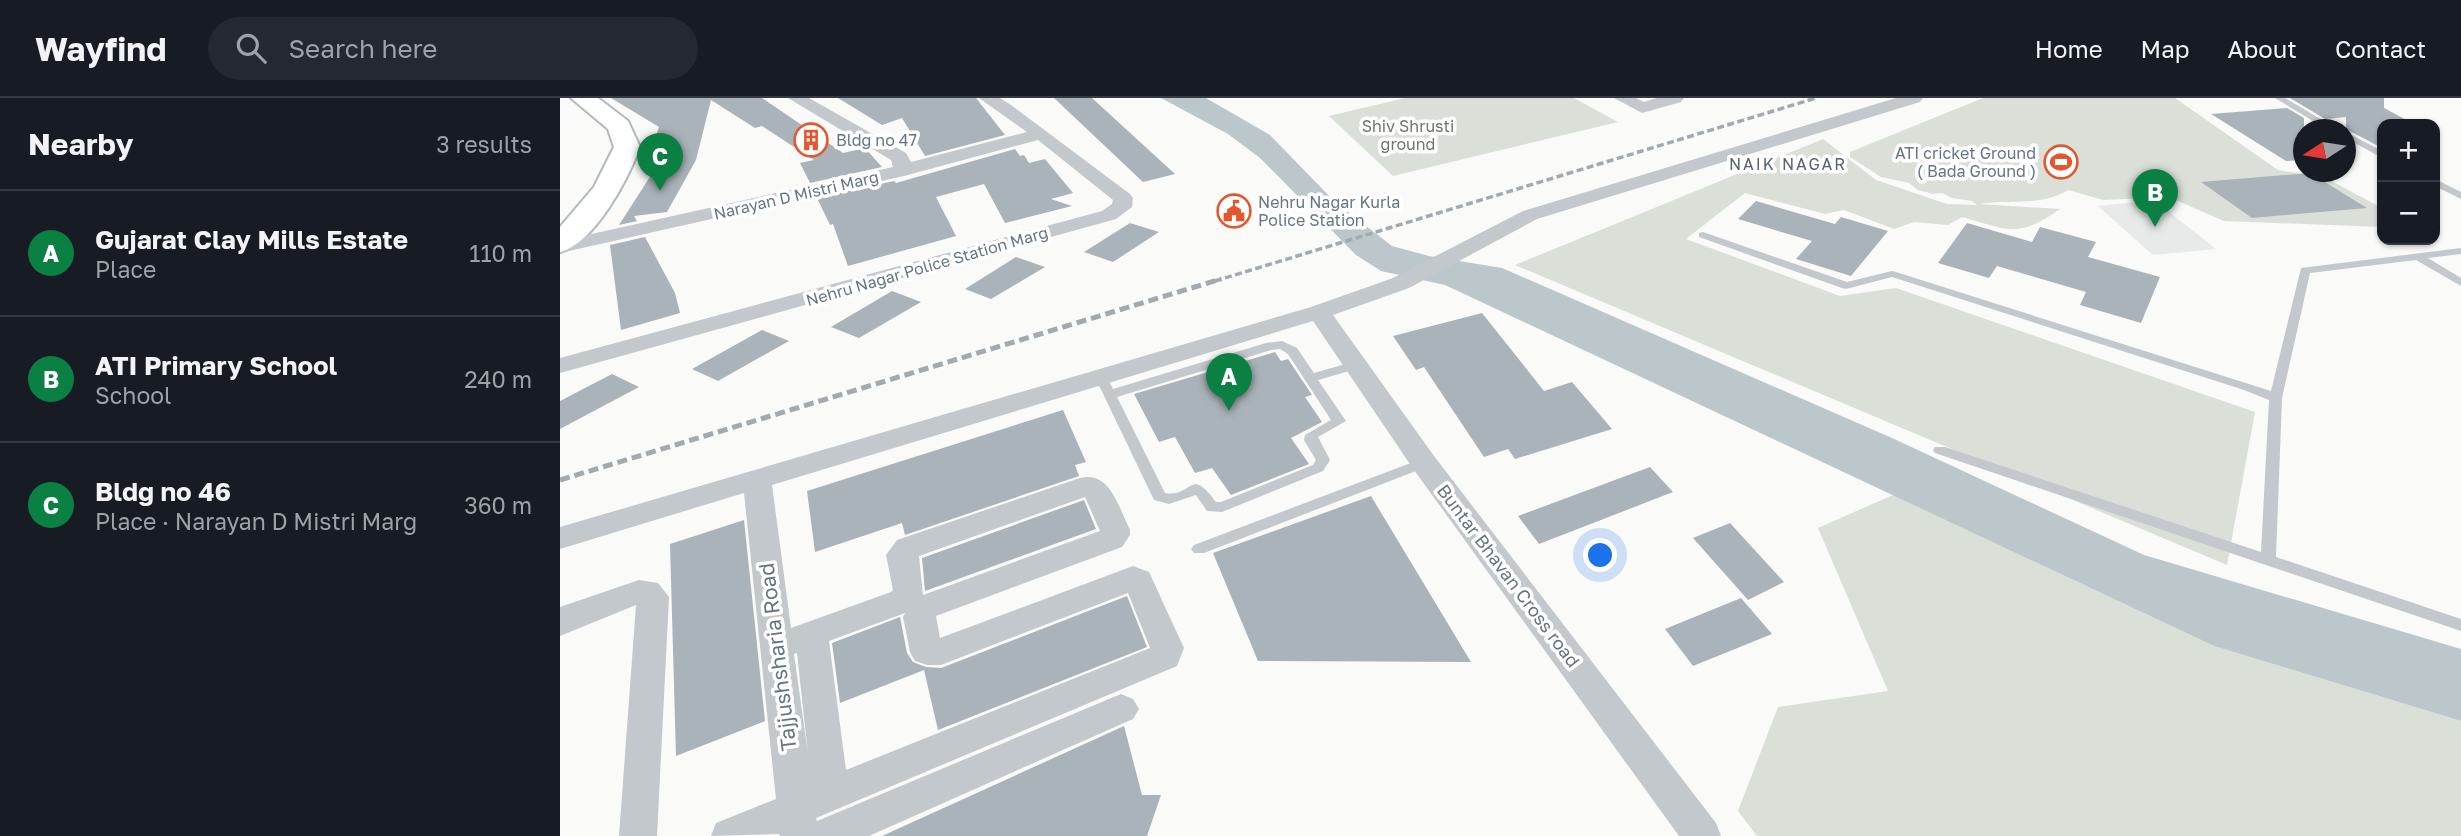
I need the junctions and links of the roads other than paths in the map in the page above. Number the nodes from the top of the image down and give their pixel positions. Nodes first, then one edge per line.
1 (583, 98) edge
2 (797, 98) edge
3 (988, 98) edge
4 (1623, 98) edge
5 (1675, 98) edge
6 (1914, 98) edge
7 (2279, 98) edge
8 (560, 100) edge
9 (2316, 119) edge
10 (1039, 134) junction
11 (2356, 141) edge
12 (2377, 152) edge
13 (611, 164) junction
14 (904, 170) junction
15 (2440, 185) edge
16 (2461, 196) edge
17 (564, 232) edge
18 (1703, 235) dead end
19 (2461, 251) edge
20 (2417, 256) junction
21 (2461, 284) edge
22 (1319, 312) junction
23 (1356, 365) junction
24 (560, 366) edge
25 (1311, 378) junction
26 (1105, 386) junction
27 (2276, 398) junction
28 (1940, 450) dead end
29 (1424, 463) junction
30 (757, 479) junction
31 (560, 538) edge
32 (1199, 549) dead end
33 (2267, 561) junction
34 (560, 623) edge
35 (2461, 625) edge
36 (811, 634) junction
37 (777, 646) junction
38 (1121, 709) dead end
39 (809, 814) edge
40 (638, 836) edge
41 (730, 836) edge
42 (826, 836) edge
43 (1702, 836) edge

1 - 13 street
2 - 14 street, Narayan D Mistri Marg
3 - 10 street, Nehru Nagar Police Station Marg
4 - 5 street
6 - 22 street
7 - 9 lane
8 - 13 street
10 - 14 street
10 - 24 street, Nehru Nagar Police Station Marg
11 - 12 lane
13 - 17 street
14 - 17 street, Narayan D Mistri Marg
15 - 16 lane
18 - 27 lane
19 - 20 lane
20 - 21 lane
20 - 27 lane
22 - 23 street, Buntar Bhavan Cross road
22 - 26 street
23 - 25 lane
23 - 29 street, Buntar Bhavan Cross road
25 - 26 lane
25 - 26 lane
26 - 30 street
27 - 33 lane
28 - 33 lane
29 - 32 lane
29 - 43 street, Buntar Bhavan Cross road
30 - 31 street
30 - 37 street, Tajjushsharia Road
33 - 35 lane
34 - 40 street
36 - 37 street
36 - 39 street
36 - 39 street
37 - 39 street, Tajjushsharia Road
38 - 42 street
39 - 41 street

